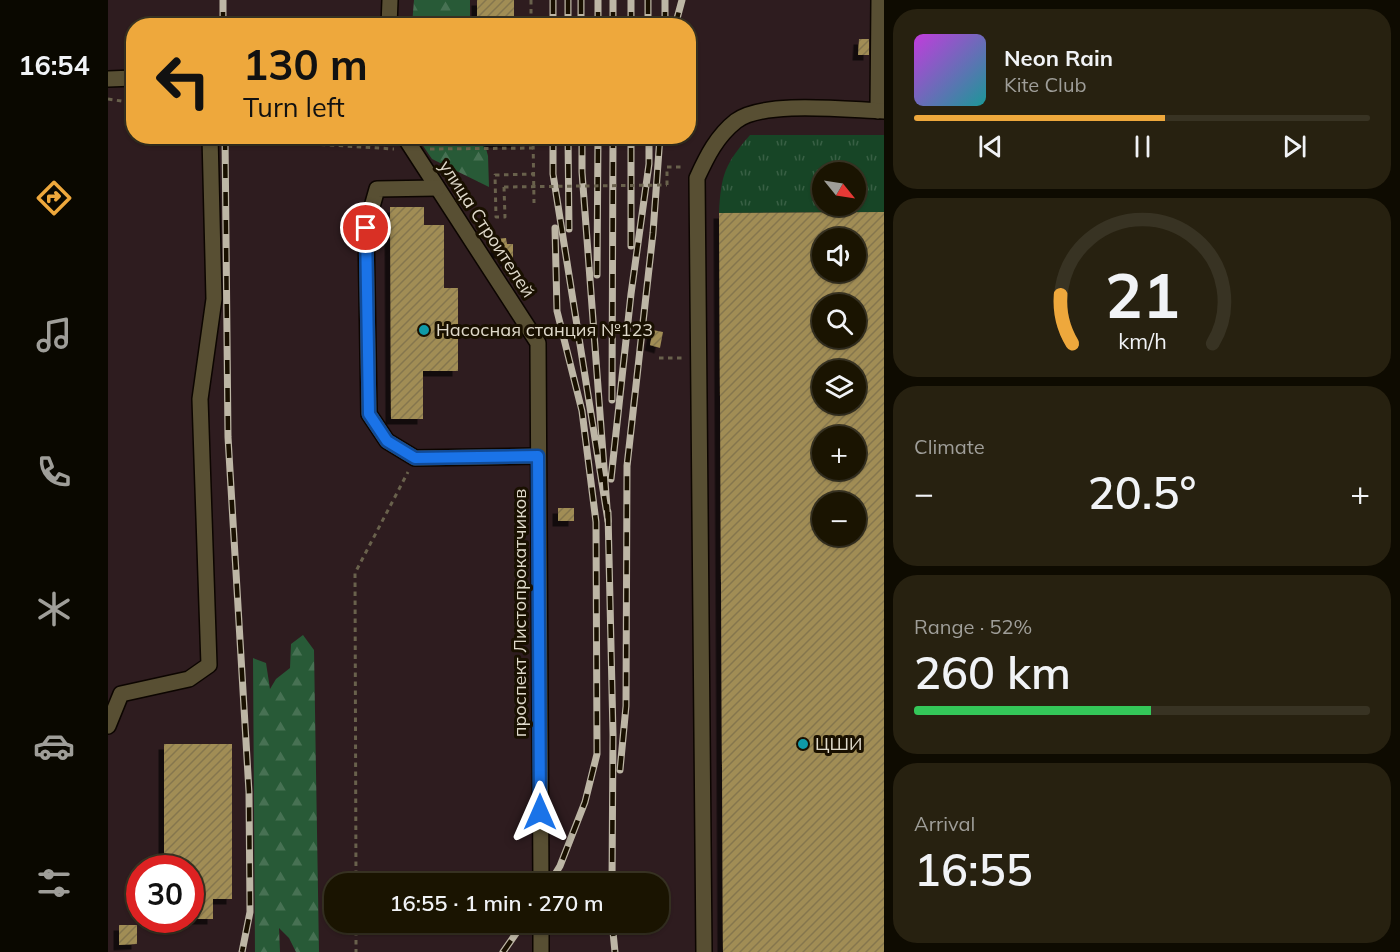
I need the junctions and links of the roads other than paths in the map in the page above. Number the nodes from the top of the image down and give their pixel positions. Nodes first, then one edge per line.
1 (390, 0) edge
2 (879, 0) edge
3 (389, 18) edge
4 (126, 78) edge
5 (108, 79) edge
6 (881, 111) edge
7 (210, 144) edge
8 (409, 144) edge
9 (437, 188) junction
10 (537, 343) joint
11 (538, 456) junction
12 (108, 726) edge
13 (541, 873) edge
14 (541, 933) edge
15 (541, 952) edge
16 (704, 952) edge

1 - 3 street
2 - 6 street
4 - 5 street
6 - 16 street
7 - 12 street
8 - 9 street, улица Строителей
9 - 10 street, улица Строителей
9 - 11 street
10 - 11 street, проспект Листопрокатчиков
11 - 13 street, проспект Листопрокатчиков
14 - 15 street

